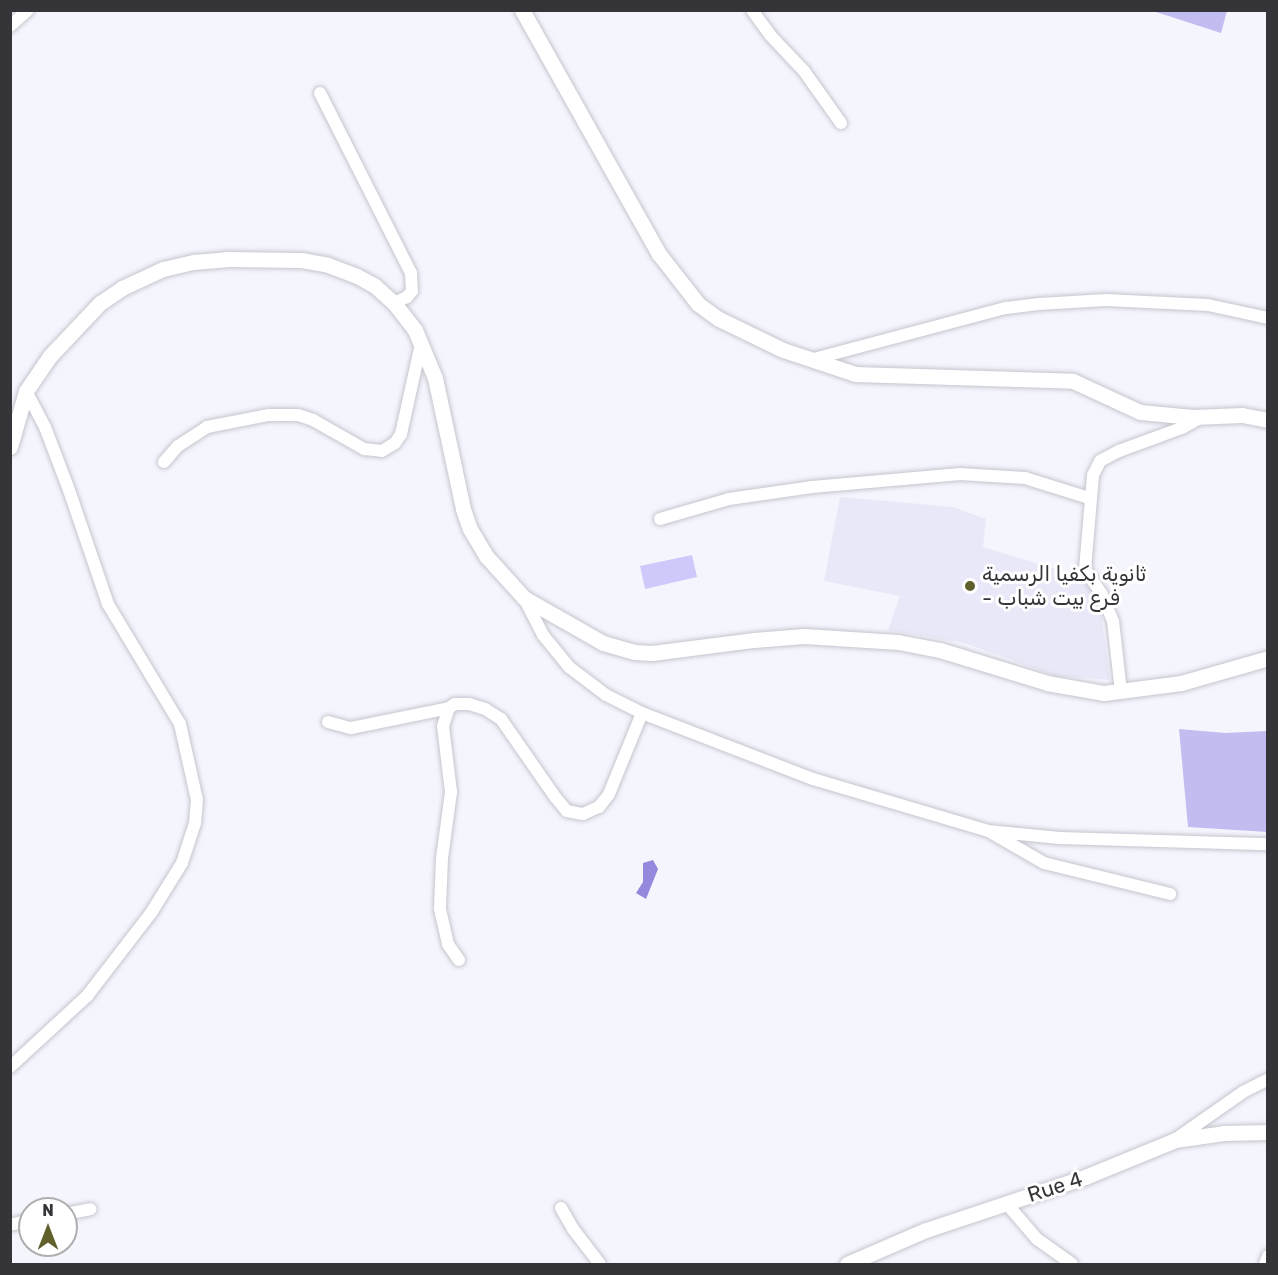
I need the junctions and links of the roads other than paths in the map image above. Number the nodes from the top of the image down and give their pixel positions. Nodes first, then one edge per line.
1 (28, 10) edge
2 (522, 10) edge
3 (752, 10) edge
4 (10, 26) edge
5 (320, 93) dead end
6 (842, 123) dead end
7 (394, 303) junction
8 (1268, 318) edge
9 (421, 344) junction
10 (809, 360) junction
11 (26, 391) junction
12 (1206, 415) junction
13 (1268, 420) edge
14 (10, 447) edge
15 (164, 462) dead end
16 (1089, 498) junction
17 (660, 519) dead end
18 (524, 598) junction
19 (1268, 658) edge
20 (1122, 692) junction
21 (448, 708) junction
22 (642, 713) junction
23 (328, 722) dead end
24 (988, 831) junction
25 (1268, 844) edge
26 (1170, 894) dead end
27 (459, 960) dead end
28 (10, 1067) edge
29 (1268, 1079) edge
30 (1268, 1132) edge
31 (1175, 1140) junction
32 (1006, 1203) junction
33 (561, 1208) dead end
34 (91, 1209) dead end
35 (78, 1212) edge
36 (1268, 1256) edge
37 (600, 1264) edge
38 (847, 1264) edge
39 (1072, 1264) edge
40 (1265, 1264) edge

1 - 4 street
2 - 10 street
3 - 6 street
5 - 7 street
7 - 9 street
7 - 11 street
8 - 10 street
9 - 15 street
9 - 18 street
10 - 12 street
11 - 14 street
11 - 28 street
12 - 13 street
12 - 16 street
16 - 17 street
16 - 20 street
18 - 20 street
18 - 22 street
19 - 20 street
21 - 22 street
21 - 23 street
21 - 27 street
22 - 24 street
24 - 25 street
24 - 26 street
29 - 31 street
30 - 31 street, Rue 4
31 - 32 street, Rue 4
32 - 38 street, Rue 4
32 - 39 street
33 - 37 street
34 - 35 street
36 - 40 street

